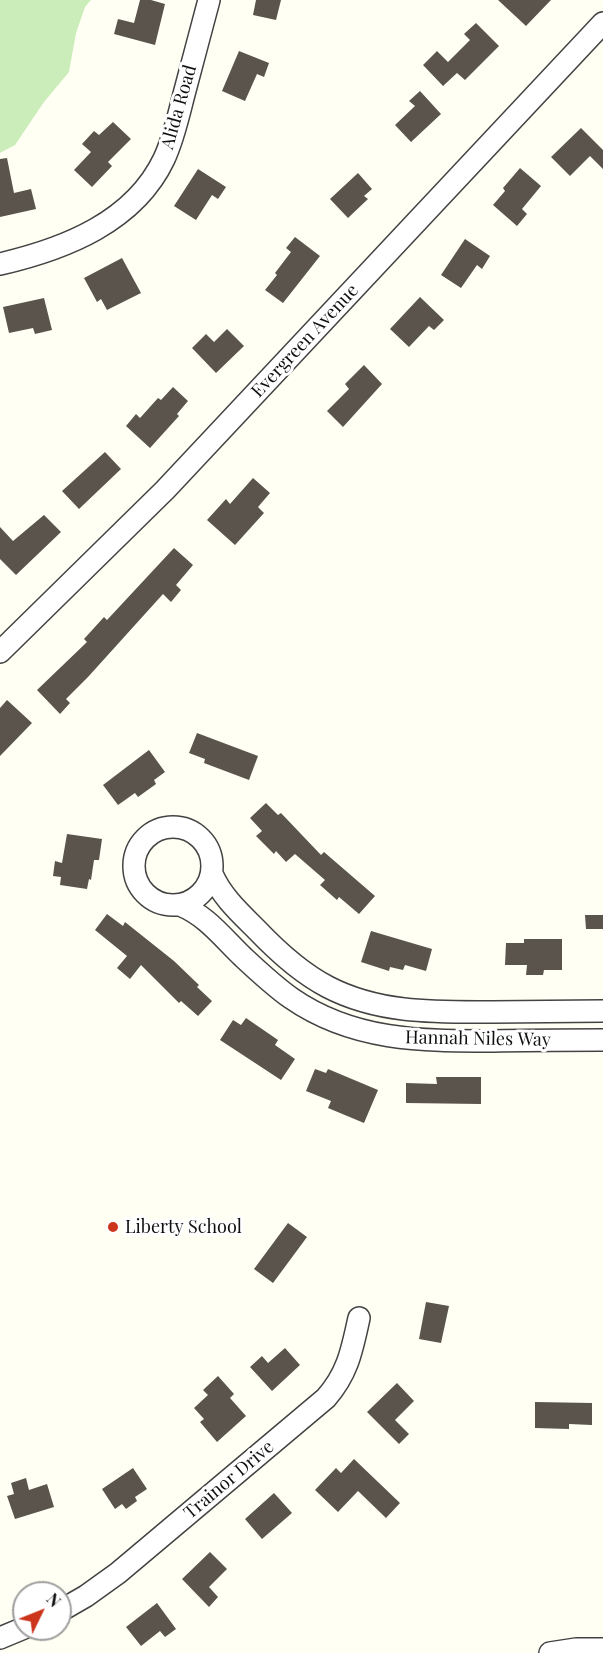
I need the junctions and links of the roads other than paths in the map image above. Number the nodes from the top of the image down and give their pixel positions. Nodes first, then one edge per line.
1 (209, 0) edge
2 (603, 23) edge
3 (0, 264) edge
4 (0, 652) edge
5 (212, 874) junction
6 (180, 905) junction
7 (573, 1011) junction
8 (603, 1011) edge
9 (574, 1040) junction
10 (603, 1040) edge
11 (359, 1318) dead end
12 (72, 1604) edge
13 (603, 1650) edge
14 (550, 1653) edge

1 - 3 street, Alida Road
2 - 4 street, Evergreen Avenue
5 - 6 street
5 - 6 street, Hannah Niles Way
5 - 7 street, Hannah Niles Way
6 - 9 street, Hannah Niles Way
7 - 8 street, Hannah Niles Way
7 - 9 street
9 - 10 street, Hannah Niles Way
11 - 12 street, Trainor Drive
13 - 14 street

